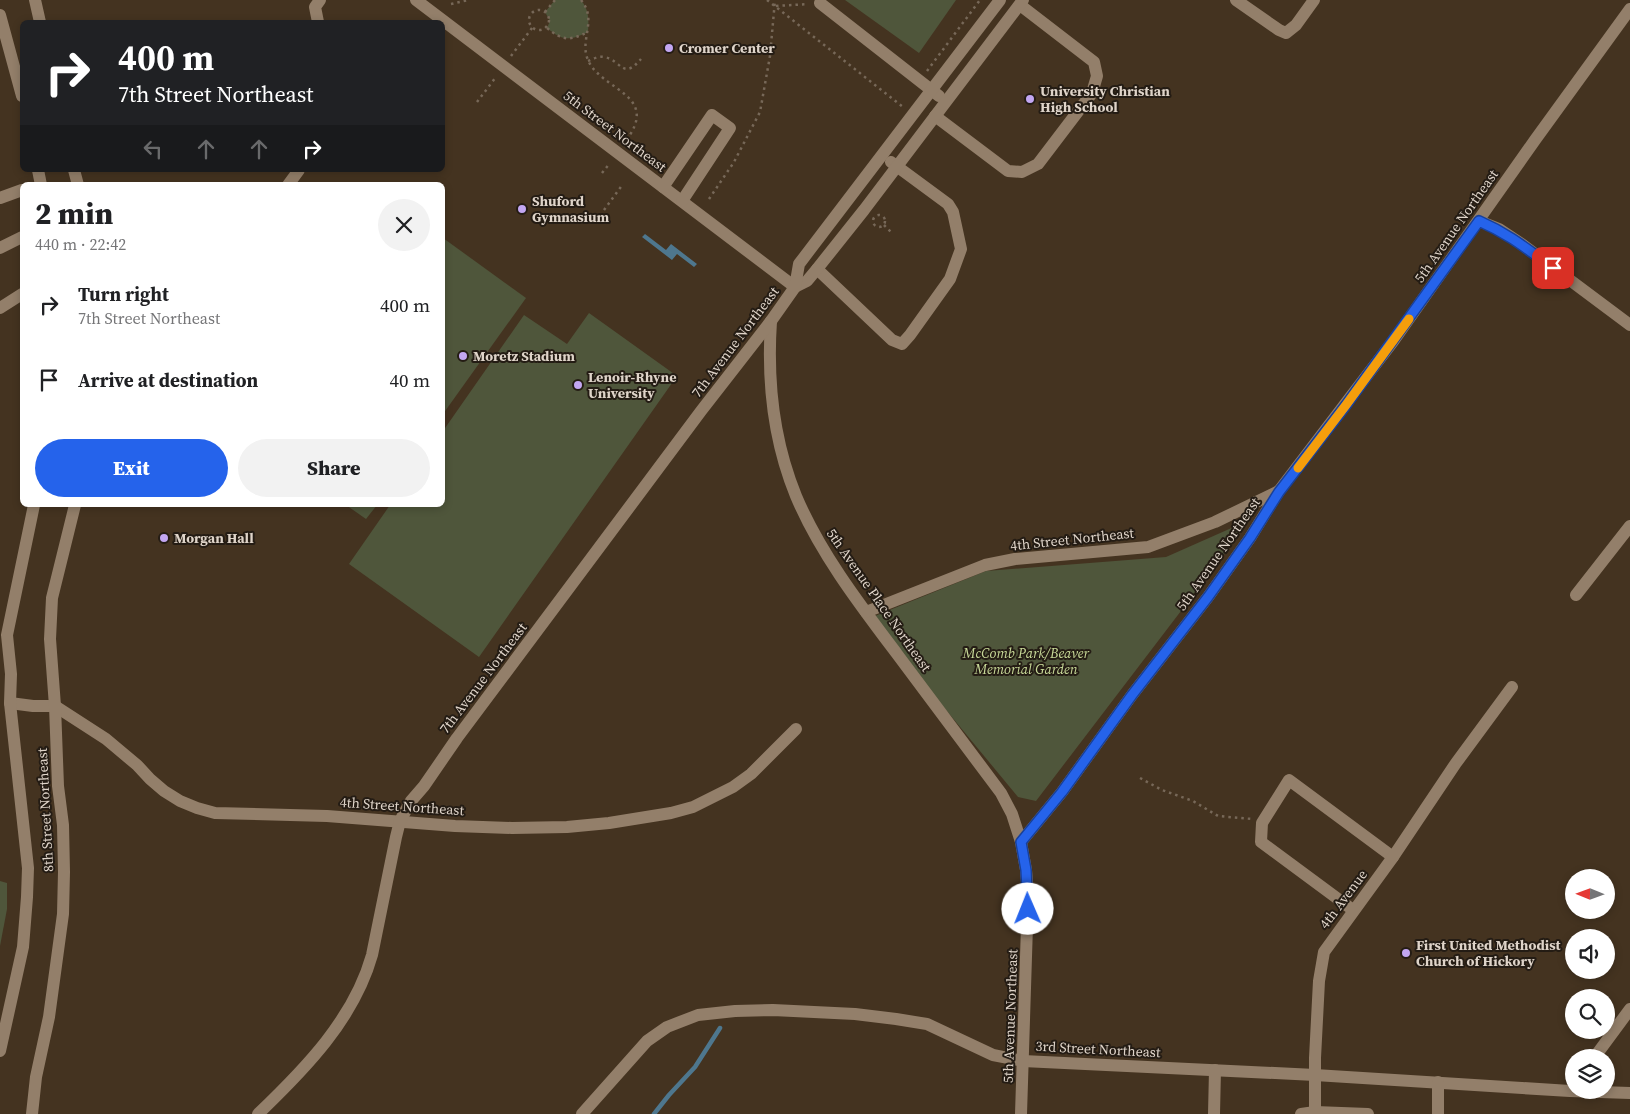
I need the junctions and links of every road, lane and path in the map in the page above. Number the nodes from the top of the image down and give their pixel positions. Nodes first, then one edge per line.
1 (35, 0) edge
2 (320, 0) edge
3 (416, 0) edge
4 (454, 0) edge
5 (468, 0) edge
6 (554, 0) edge
7 (581, 0) edge
8 (767, 0) edge
9 (775, 0) edge
10 (980, 0) edge
11 (1000, 0) edge
12 (1236, 0) edge
13 (1314, 0) edge
14 (1022, 2) edge
15 (820, 3) joint
16 (774, 6) junction
17 (1630, 9) edge
18 (545, 12) junction
19 (0, 15) edge
20 (40, 20) edge
21 (318, 20) edge
22 (442, 20) edge
23 (445, 22) edge
24 (547, 28) junction
25 (588, 32) junction
26 (642, 59) dead end
27 (588, 61) junction
28 (920, 81) junction
29 (20, 89) edge
30 (932, 91) junction
31 (907, 101) dead end
32 (946, 102) junction
33 (935, 116) junction
34 (628, 138) dead end
35 (883, 155) junction
36 (897, 167) junction
37 (623, 184) dead end
38 (663, 187) junction
39 (20, 191) edge
40 (0, 198) edge
41 (709, 199) dead end
42 (682, 201) junction
43 (604, 210) dead end
44 (1479, 221) junction
45 (884, 225) junction
46 (891, 232) dead end
47 (20, 237) edge
48 (0, 248) edge
49 (817, 269) junction
50 (795, 287) junction
51 (20, 295) edge
52 (0, 308) edge
53 (771, 321) junction
54 (1630, 325) edge
55 (1279, 492) junction
56 (34, 507) edge
57 (75, 507) edge
58 (1630, 526) edge
59 (1576, 595) dead end
60 (866, 612) junction
61 (1512, 687) dead end
62 (5, 706) edge
63 (56, 706) junction
64 (796, 729) dead end
65 (1140, 778) dead end
66 (1255, 820) dead end
67 (400, 821) junction
68 (1021, 842) junction
69 (1393, 857) junction
70 (1353, 910) junction
71 (1630, 1009) edge
72 (1601, 1049) edge
73 (0, 1051) edge
74 (1023, 1061) junction
75 (1215, 1070) junction
76 (1315, 1075) junction
77 (1438, 1082) junction
78 (1565, 1088) edge
79 (1615, 1091) edge
80 (1630, 1092) edge
81 (1315, 1113) edge
82 (32, 1114) edge
83 (258, 1114) edge
84 (582, 1114) edge
85 (1021, 1114) edge
86 (1214, 1114) edge
87 (1301, 1114) edge
88 (1368, 1114) edge
89 (1438, 1114) edge

1 - 20 street
2 - 21 street
3 - 22 street, 5th Street Northeast
4 - 5 path
6 - 18 path
7 - 25 path
8 - 16 path
9 - 16 path
10 - 28 path
11 - 30 street, 7th Avenue Northeast
12 - 13 street
14 - 32 street, 7th Avenue Northeast
14 - 33 street
15 - 16 path
15 - 28 street
16 - 31 path
16 - 41 path
17 - 44 street, 5th Avenue Northeast
18 - 24 path
18 - 24 path
19 - 29 street
23 - 38 street, 5th Street Northeast
24 - 25 path
25 - 27 path
26 - 27 path
27 - 34 path
28 - 30 street
30 - 32 street
30 - 35 street, 7th Avenue Northeast
32 - 33 street, 7th Avenue Northeast
33 - 36 street, 7th Avenue Northeast
35 - 36 street
35 - 50 street, 7th Avenue Northeast
36 - 49 street, 7th Avenue Northeast
36 - 49 street
37 - 43 path
38 - 42 street, 5th Street Northeast
38 - 42 street
39 - 40 street
42 - 50 street, 5th Street Northeast
44 - 54 street
44 - 55 street, 5th Avenue Northeast
45 - 45 path
45 - 46 path
47 - 48 street
49 - 50 street, 7th Avenue Northeast
50 - 53 street, 7th Avenue Northeast
51 - 52 street
53 - 60 street, 5th Avenue Place Northeast
53 - 67 street, 7th Avenue Northeast
55 - 60 street, 4th Street Northeast
55 - 68 street, 5th Avenue Northeast
56 - 62 street
57 - 63 street, 8th Street Northeast
58 - 59 street
60 - 68 street, 5th Avenue Place Northeast
61 - 69 street, 4th Avenue
62 - 63 street
62 - 73 street
63 - 67 street, 4th Street Northeast
63 - 82 street, 8th Street Northeast
64 - 67 street, 4th Street Northeast
65 - 66 path
67 - 83 street, 7th Avenue Northeast
68 - 74 street, 5th Avenue Northeast
69 - 70 street, 4th Avenue
69 - 70 street
70 - 76 street, 4th Avenue
71 - 72 street
74 - 75 street, 3rd Street Northeast
74 - 84 street, 3rd Street Northeast
74 - 85 street, 5th Avenue Northeast
75 - 76 street, 3rd Street Northeast
75 - 86 street
76 - 77 street, 3rd Street Northeast
76 - 81 street, 4th Avenue
77 - 78 street, 3rd Street Northeast
77 - 89 street
79 - 80 street, 3rd Street Northeast
81 - 87 street
81 - 88 street

